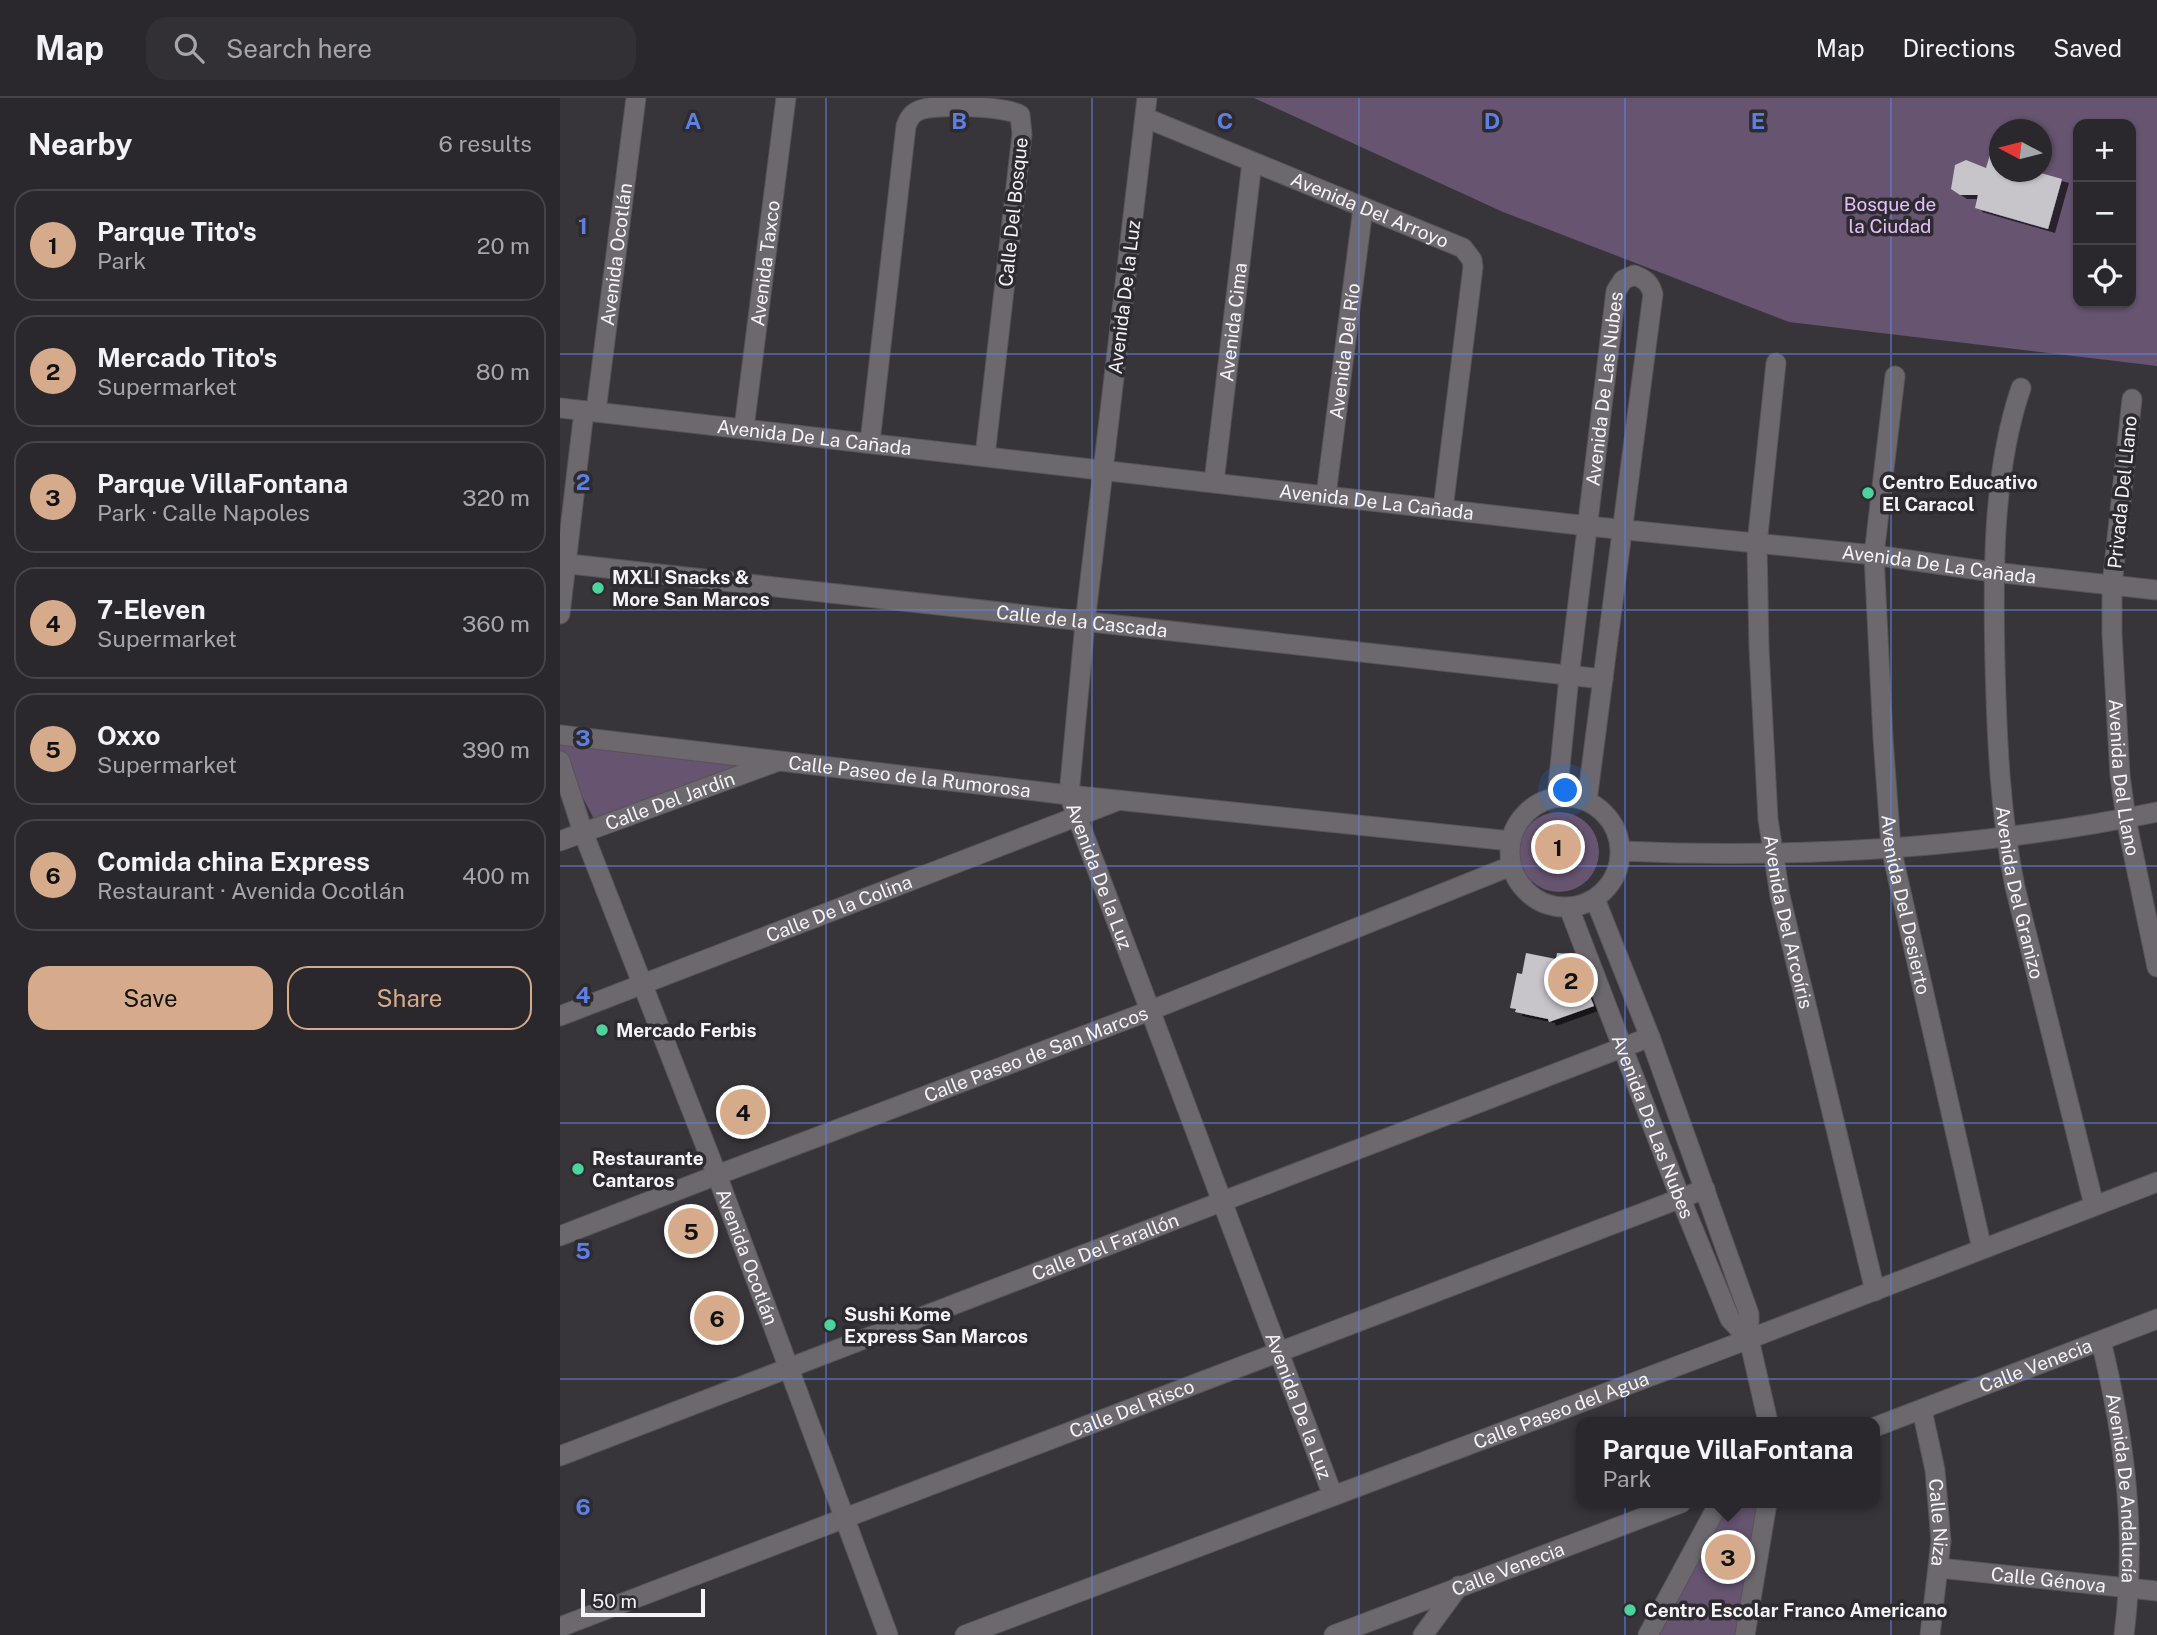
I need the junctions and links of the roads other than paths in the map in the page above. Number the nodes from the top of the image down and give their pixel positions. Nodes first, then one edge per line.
1 (636, 98) edge
2 (786, 98) edge
3 (1147, 98) edge
4 (1146, 118) junction
5 (1252, 162) junction
6 (1363, 208) junction
7 (1776, 363) dead end
8 (1895, 376) dead end
9 (2021, 388) dead end
10 (2132, 399) dead end
11 (560, 408) edge
12 (590, 411) junction
13 (744, 428) junction
14 (870, 442) junction
15 (985, 456) junction
16 (1103, 471) junction
17 (1214, 482) junction
18 (1326, 495) junction
19 (1443, 509) junction
20 (1588, 526) junction
21 (1622, 530) junction
22 (1757, 544) junction
23 (1874, 555) junction
24 (562, 563) edge
25 (1993, 572) junction
26 (2112, 585) junction
27 (2157, 590) edge
28 (560, 614) edge
29 (1085, 622) junction
30 (1569, 677) junction
31 (1603, 679) junction
32 (560, 735) edge
33 (560, 761) edge
34 (781, 761) junction
35 (1069, 795) junction
36 (1557, 797) junction
37 (1119, 801) junction
38 (1587, 801) junction
39 (2157, 813) edge
40 (1077, 818) junction
41 (2126, 819) junction
42 (583, 832) junction
43 (2005, 837) junction
44 (560, 841) edge
45 (1511, 841) junction
46 (1891, 848) junction
47 (1621, 851) junction
48 (1772, 854) junction
49 (1511, 866) junction
50 (1595, 900) junction
51 (1569, 908) junction
52 (2157, 967) edge
53 (643, 985) junction
54 (1149, 1011) junction
55 (560, 1016) edge
56 (1650, 1037) junction
57 (1622, 1048) junction
58 (718, 1175) junction
59 (2157, 1182) edge
60 (1705, 1189) junction
61 (1679, 1197) junction
62 (1221, 1202) junction
63 (2094, 1205) junction
64 (560, 1236) edge
65 (1982, 1249) junction
66 (1875, 1291) junction
67 (2157, 1320) edge
68 (1749, 1339) junction
69 (2101, 1341) junction
70 (1280, 1351) junction
71 (789, 1367) junction
72 (1922, 1410) junction
73 (1768, 1417) edge
74 (1880, 1425) edge
75 (560, 1456) edge
76 (1333, 1496) junction
77 (1668, 1508) edge
78 (1716, 1508) edge
79 (1766, 1508) edge
80 (845, 1516) junction
81 (1939, 1568) junction
82 (1459, 1586) junction
83 (2130, 1587) junction
84 (2157, 1591) edge
85 (560, 1627) edge
86 (887, 1635) edge
87 (965, 1635) edge
88 (1334, 1635) edge
89 (1423, 1635) edge
90 (1648, 1635) edge
91 (1745, 1635) edge
92 (1930, 1635) edge
93 (2124, 1635) edge

1 - 12 street, Avenida Ocotlán
2 - 13 street, Avenida Taxco
3 - 4 street, Avenida De la Luz
4 - 5 street, Avenida Del Arroyo
4 - 16 street, Avenida De la Luz
5 - 6 street, Avenida Del Arroyo
5 - 17 street, Avenida Cima
6 - 18 street, Avenida Del Río
6 - 19 street, Avenida Del Arroyo
7 - 22 street, Avenida Del Arcoíris
8 - 23 street, Avenida Del Desierto
9 - 25 street, Avenida Del Granizo
10 - 26 street, Privada Del Llano
11 - 12 street, Avenida De La Cañada
12 - 13 street, Avenida De La Cañada
12 - 24 street, Avenida Ocotlán
13 - 14 street, Avenida De La Cañada
14 - 15 street, Avenida De La Cañada
14 - 15 street, Calle Del Bosque
15 - 16 street, Avenida De La Cañada
16 - 17 street, Avenida De La Cañada
16 - 29 street, Avenida De la Luz
17 - 18 street, Avenida De La Cañada
18 - 19 street, Avenida De La Cañada
19 - 20 street, Avenida De La Cañada
20 - 21 street, Avenida De La Cañada
20 - 21 street, Avenida De Las Nubes
20 - 30 street, Avenida De Las Nubes
21 - 22 street, Avenida De La Cañada
21 - 31 street, Avenida De Las Nubes
22 - 23 street, Avenida De La Cañada
22 - 48 street, Avenida Del Arcoíris
23 - 25 street, Avenida De La Cañada
23 - 46 street, Avenida Del Desierto
24 - 28 street, Avenida Ocotlán
24 - 29 street, Calle de la Cascada
25 - 26 street, Avenida De La Cañada
25 - 43 street, Avenida Del Granizo
26 - 27 street, Avenida De La Cañada
26 - 41 street, Avenida Del Llano
29 - 30 street, Calle de la Cascada
29 - 35 street, Avenida De la Luz
30 - 31 street, Calle de la Cascada
30 - 36 street, Avenida De Las Nubes
31 - 38 street, Avenida De Las Nubes
32 - 34 street, Calle Paseo de la Rumorosa
33 - 42 street, Avenida Ocotlán
34 - 35 street, Calle Paseo de la Rumorosa
34 - 42 street, Calle Del Jardín
35 - 37 street, Calle Paseo de la Rumorosa
35 - 40 street, Avenida De la Luz
36 - 38 street
36 - 45 street
37 - 40 street, Calle De la Colina
37 - 45 street, Calle Paseo de la Rumorosa
38 - 47 street
39 - 41 street
40 - 53 street, Calle De la Colina
40 - 54 street, Avenida De la Luz
41 - 43 street
41 - 52 street, Avenida Del Llano
42 - 44 street, Calle Del Jardín
42 - 53 street, Avenida Ocotlán
43 - 46 street
43 - 63 street, Avenida Del Granizo
45 - 49 street
46 - 48 street
46 - 65 street, Avenida Del Desierto
47 - 48 street
47 - 50 street
48 - 66 street, Avenida Del Arcoíris
49 - 51 street
49 - 54 street, Calle Paseo de San Marcos
50 - 51 street
50 - 56 street, Avenida De Las Nubes
51 - 57 street, Avenida De Las Nubes
53 - 55 street, Calle De la Colina
53 - 58 street, Avenida Ocotlán
54 - 58 street, Calle Paseo de San Marcos
54 - 62 street, Avenida De la Luz
56 - 57 street, Calle Del Farallón
56 - 60 street, Avenida De Las Nubes
57 - 61 street, Avenida De Las Nubes
57 - 62 street, Calle Del Farallón
58 - 64 street, Calle Paseo de San Marcos
58 - 71 street, Avenida Ocotlán
59 - 63 street, Calle Paseo del Agua
60 - 61 street, Calle Del Risco
60 - 68 street, Avenida De Las Nubes
61 - 68 street, Avenida De Las Nubes
61 - 70 street, Calle Del Risco
62 - 70 street, Avenida De la Luz
62 - 71 street, Calle Del Farallón
63 - 65 street, Calle Paseo del Agua
65 - 66 street, Calle Paseo del Agua
66 - 68 street, Calle Paseo del Agua
67 - 69 street, Calle Venecia
68 - 73 street, Avenida De Las Nubes
68 - 76 street, Calle Paseo del Agua
69 - 72 street, Calle Venecia
69 - 83 street, Avenida De Andalucía
70 - 76 street, Avenida De la Luz
70 - 80 street, Calle Del Risco
71 - 75 street, Calle Del Farallón
71 - 80 street, Avenida Ocotlán
72 - 74 street, Calle Venecia
72 - 81 street, Calle Niza
76 - 87 street, Calle Paseo del Agua
77 - 82 street, Calle Venecia
78 - 90 street
79 - 91 street
80 - 85 street, Calle Del Risco
80 - 86 street, Avenida Ocotlán
81 - 83 street, Calle Génova
81 - 92 street, Calle Niza
82 - 88 street, Calle Venecia
82 - 89 street
83 - 84 street, Calle Génova
83 - 93 street, Avenida De Andalucía

